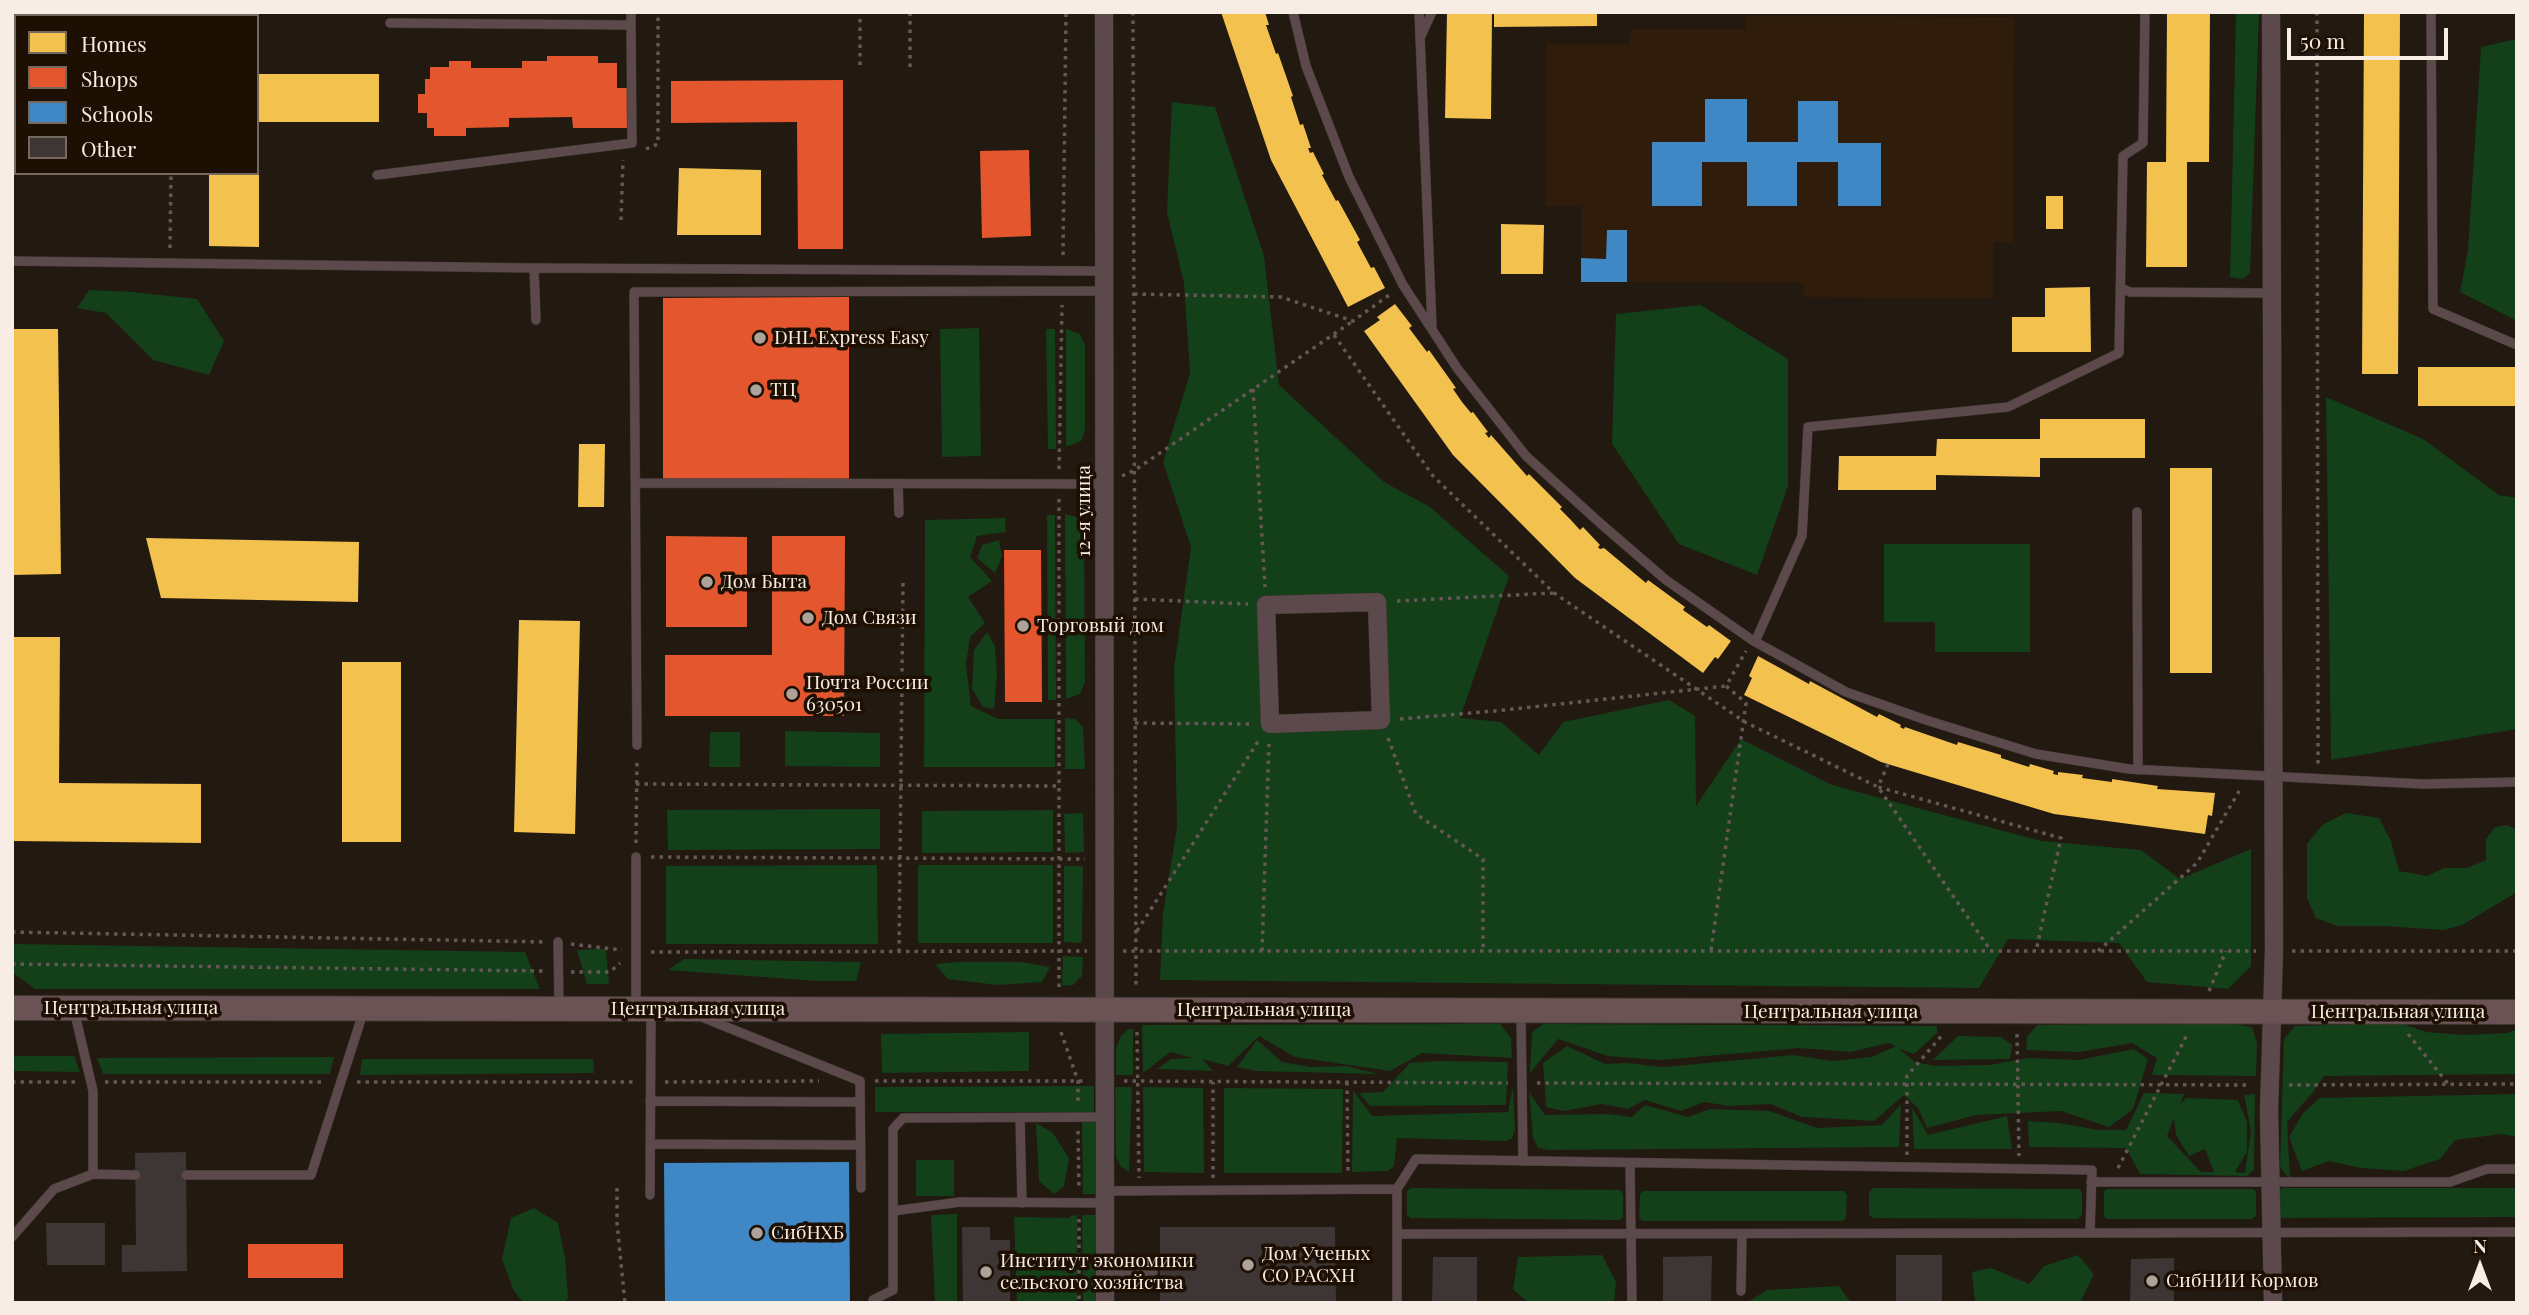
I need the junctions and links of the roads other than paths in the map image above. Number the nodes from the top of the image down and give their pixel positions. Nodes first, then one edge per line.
1 (631, 12) edge
2 (1104, 12) edge
3 (1293, 12) edge
4 (1419, 12) edge
5 (1432, 12) edge
6 (2145, 12) edge
7 (2271, 12) edge
8 (2431, 12) edge
9 (390, 23) dead end
10 (631, 25) junction
11 (1420, 38) junction
12 (377, 175) dead end
13 (12, 261) edge
14 (534, 268) junction
15 (1103, 271) junction
16 (2120, 288) junction
17 (1105, 291) junction
18 (2272, 293) junction
19 (536, 320) dead end
20 (1432, 329) junction
21 (2517, 345) edge
22 (636, 483) junction
23 (898, 484) junction
24 (1105, 484) junction
25 (2137, 512) dead end
26 (899, 513) dead end
27 (1754, 641) junction
28 (1270, 724) joint
29 (637, 745) road end
30 (2138, 770) junction
31 (2274, 776) junction
32 (2517, 782) edge
33 (636, 857) road end
34 (558, 942) road end
35 (12, 1008) edge
36 (74, 1008) junction
37 (365, 1009) junction
38 (559, 1009) junction
39 (644, 1009) junction
40 (681, 1009) junction
41 (1104, 1010) junction
42 (1521, 1011) junction
43 (2272, 1012) junction
44 (2517, 1012) edge
45 (650, 1101) junction
46 (860, 1102) junction
47 (1105, 1117) junction
48 (1020, 1118) junction
49 (650, 1144) junction
50 (861, 1145) junction
51 (1523, 1161) junction
52 (1630, 1163) junction
53 (2517, 1168) edge
54 (93, 1174) junction
55 (136, 1175) dead end
56 (186, 1175) dead end
57 (2091, 1182) junction
58 (2270, 1183) junction
59 (861, 1188) dead end
60 (1397, 1189) junction
61 (650, 1195) dead end
62 (1105, 1197) junction
63 (1022, 1203) junction
64 (893, 1211) junction
65 (2090, 1233) junction
66 (2271, 1233) junction
67 (2517, 1233) edge
68 (1397, 1234) junction
69 (1632, 1234) junction
70 (1742, 1234) junction
71 (12, 1237) edge
72 (1105, 1272) junction
73 (1153, 1272) dead end
74 (1741, 1291) dead end
75 (873, 1303) edge
76 (1105, 1303) edge
77 (1397, 1303) edge
78 (1632, 1303) edge
79 (2273, 1303) edge

1 - 10 lane
2 - 15 street, 12-я улица
3 - 20 lane
4 - 11 lane
5 - 11 lane
6 - 16 lane
7 - 18 street
8 - 21 lane
9 - 10 lane
10 - 12 lane
11 - 20 lane
13 - 14 lane
14 - 15 lane
14 - 19 lane
15 - 17 street, 12-я улица
16 - 18 lane
16 - 27 lane
17 - 22 lane
17 - 24 street, 12-я улица
18 - 31 street
20 - 27 lane
22 - 23 lane
22 - 29 lane
23 - 24 lane
23 - 26 lane
24 - 41 street, 12-я улица
25 - 30 lane
27 - 30 lane
28 - 28 street
30 - 31 lane
31 - 32 lane
31 - 43 street
33 - 39 lane
34 - 38 lane
35 - 36 main road, Центральная улица
36 - 37 main road, Центральная улица
36 - 54 lane
37 - 38 main road, Центральная улица
37 - 56 lane
38 - 39 main road, Центральная улица
39 - 40 main road, Центральная улица
39 - 45 lane
40 - 41 main road, Центральная улица
40 - 46 lane
41 - 42 main road, Центральная улица
41 - 47 street, 12-я улица
42 - 43 main road, Центральная улица
42 - 51 lane
43 - 44 main road, Центральная улица
43 - 58 street
45 - 46 lane
45 - 49 lane
46 - 50 lane
47 - 48 lane
47 - 62 street, 12-я улица
48 - 63 lane
48 - 64 lane
49 - 50 lane
49 - 61 lane
50 - 59 lane
51 - 52 lane
51 - 60 lane
52 - 57 lane
52 - 69 lane
53 - 58 lane
54 - 55 lane
54 - 71 lane
57 - 58 lane
57 - 65 lane
58 - 66 street
60 - 62 lane
60 - 68 lane
62 - 63 lane
62 - 72 street, 12-я улица
63 - 64 lane
64 - 75 lane
65 - 66 lane
65 - 70 lane
66 - 67 lane
66 - 79 street
68 - 69 lane
68 - 77 lane
69 - 70 lane
69 - 78 lane
70 - 74 lane
72 - 73 lane
72 - 76 street, 12-я улица

